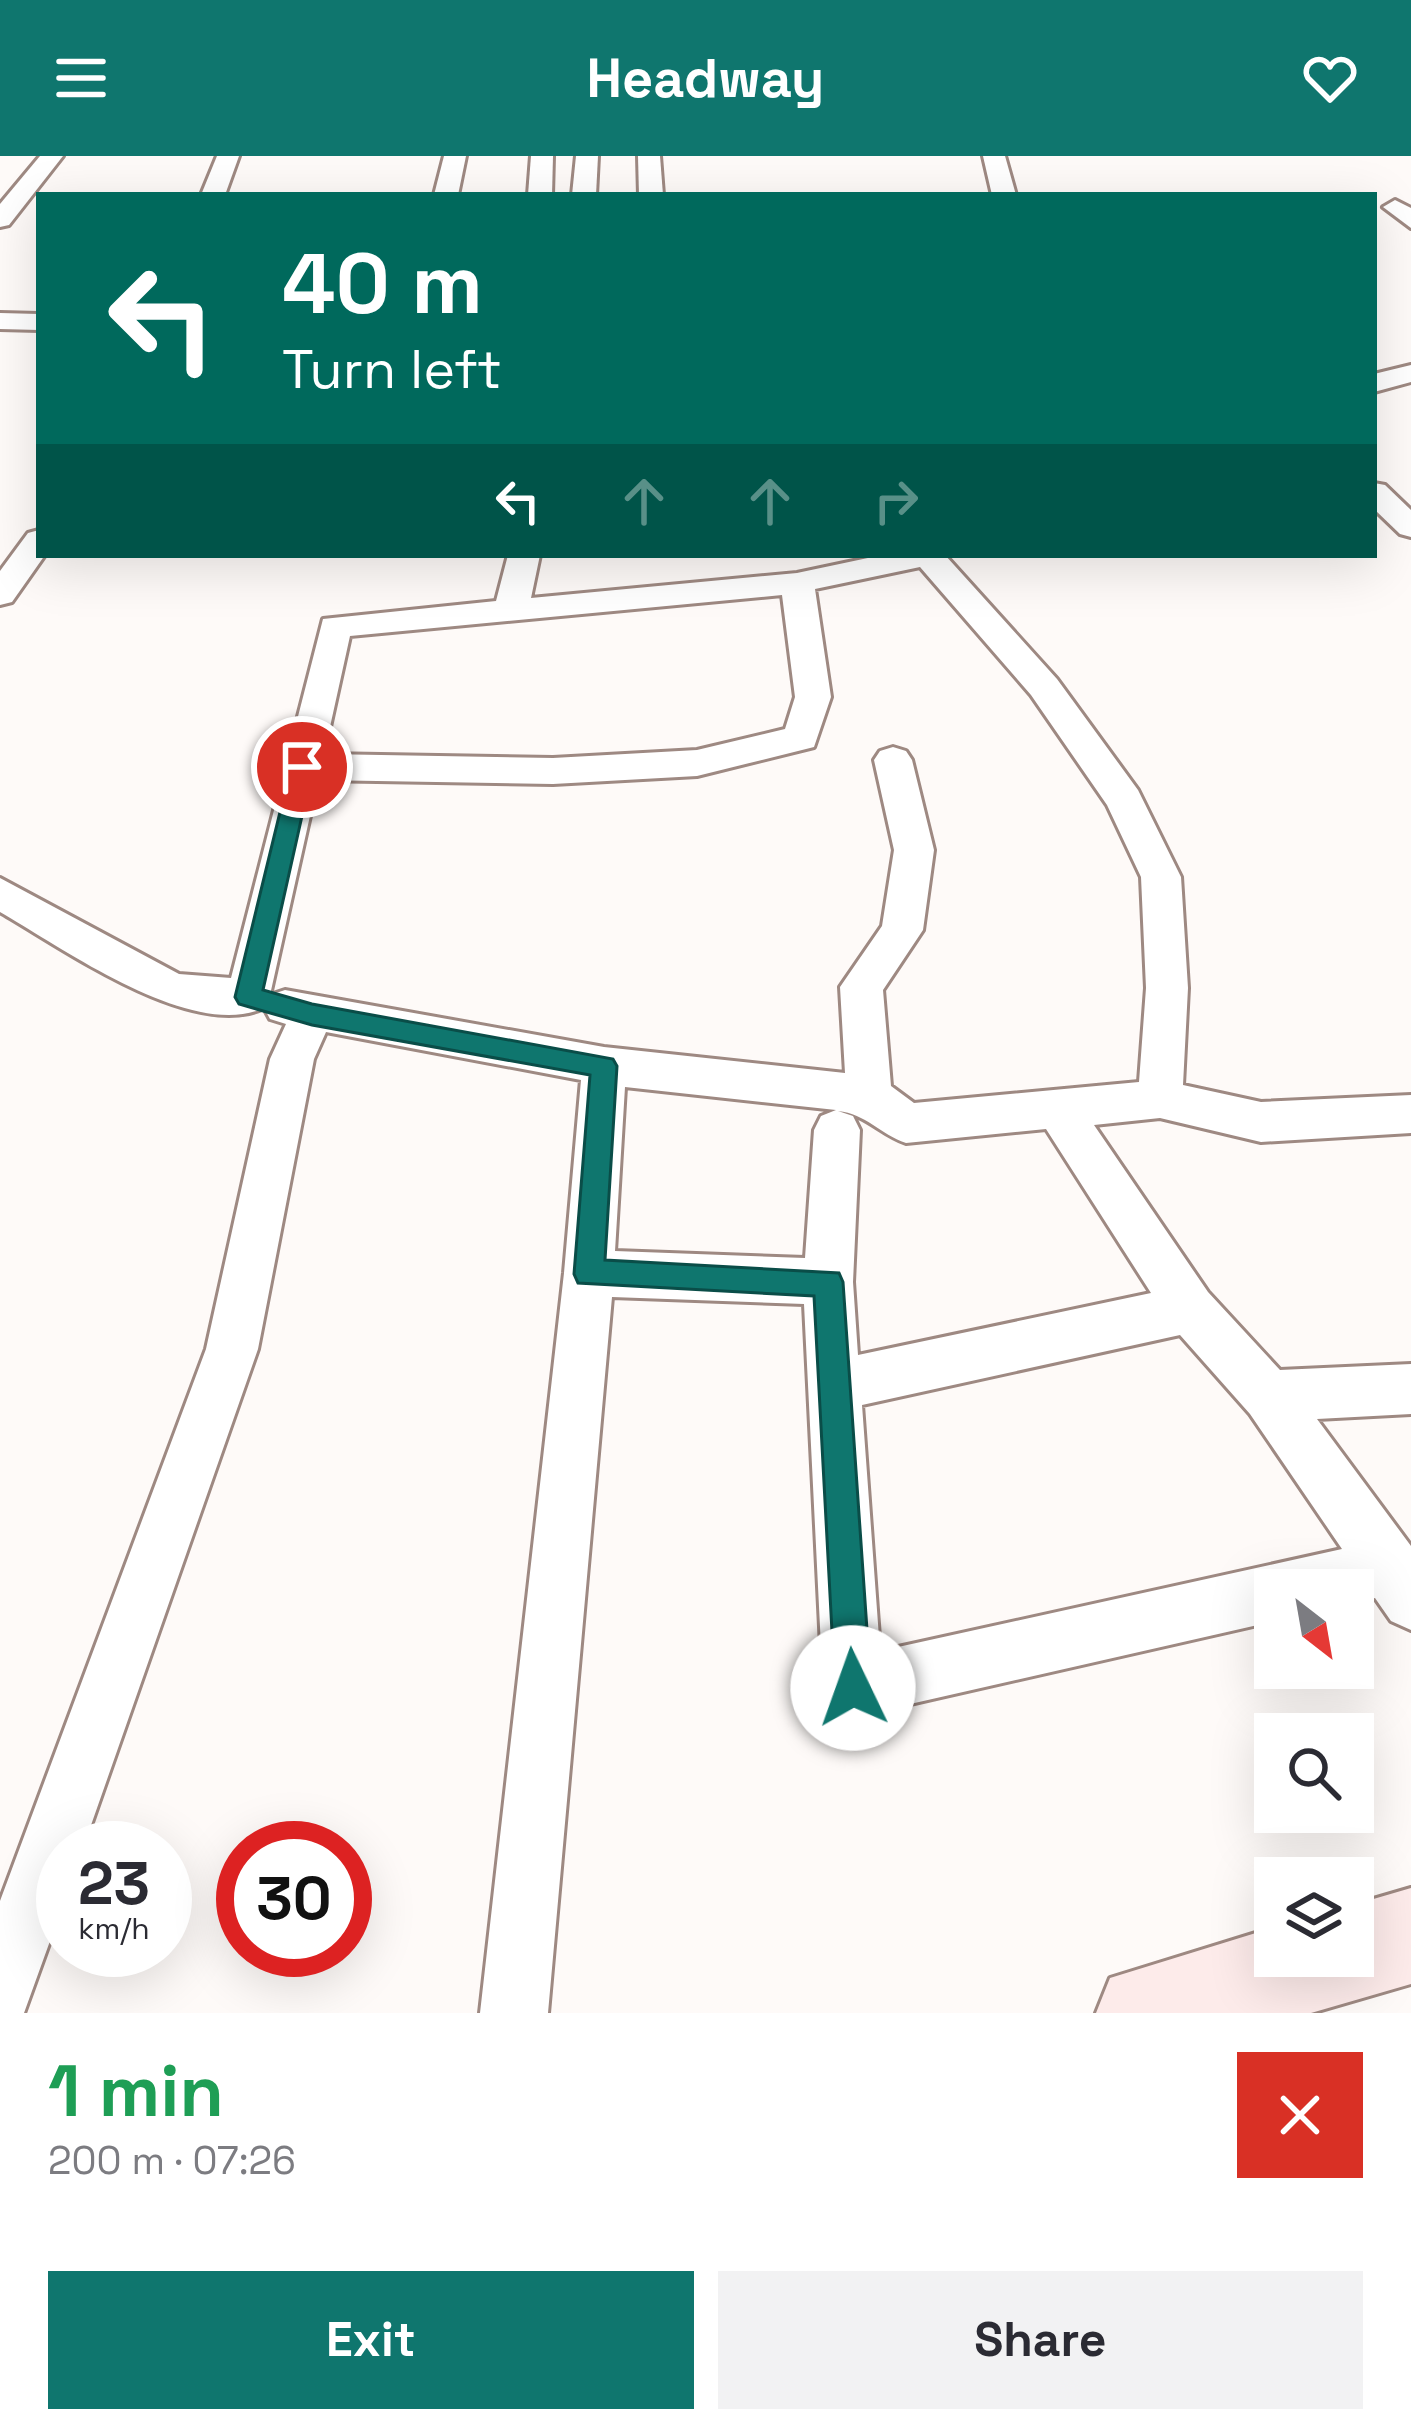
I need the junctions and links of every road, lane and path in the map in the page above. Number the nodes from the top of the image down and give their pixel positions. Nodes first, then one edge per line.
1 (52, 156) edge
2 (228, 156) edge
3 (455, 156) edge
4 (542, 156) edge
5 (587, 156) edge
6 (649, 156) edge
7 (994, 156) edge
8 (215, 192) edge
9 (447, 192) edge
10 (540, 192) edge
11 (584, 192) edge
12 (651, 192) edge
13 (1003, 192) edge
14 (6, 230) edge
15 (36, 319) edge
16 (0, 321) edge
17 (1411, 374) edge
18 (1377, 382) edge
19 (1377, 495) edge
20 (1411, 527) edge
21 (36, 544) edge
22 (523, 558) edge
23 (919, 558) edge
24 (931, 558) edge
25 (797, 583) junction
26 (0, 595) edge
27 (512, 610) junction
28 (893, 760) dead end
29 (302, 767) junction
30 (0, 893) edge
31 (248, 997) junction
32 (312, 1014) junction
33 (604, 1066) junction
34 (1160, 1099) junction
35 (1057, 1108) junction
36 (853, 1113) junction
37 (1411, 1114) edge
38 (589, 1274) junction
39 (828, 1282) junction
40 (1190, 1309) junction
41 (836, 1385) junction
42 (1411, 1389) edge
43 (1269, 1396) junction
44 (1401, 1584) edge
45 (1254, 1597) edge
46 (1411, 1936) edge
47 (1374, 1947) edge
48 (1269, 1977) edge
49 (0, 1990) edge
50 (514, 2013) edge
51 (1145, 2013) edge

1 - 14 street
2 - 8 street
3 - 9 street
4 - 10 street
5 - 11 street
6 - 12 street
7 - 13 street
15 - 16 street
17 - 18 street
19 - 20 street
21 - 26 street
22 - 27 street
23 - 25 street
24 - 34 street
25 - 27 street
25 - 29 street
27 - 29 street
28 - 36 street
29 - 31 street
30 - 31 street
31 - 32 street
32 - 33 street
32 - 49 street
33 - 36 street
33 - 38 street
34 - 35 street
34 - 37 street
35 - 36 street
35 - 40 street
36 - 39 street
38 - 39 street
38 - 50 street
39 - 41 street
40 - 41 street
40 - 43 street
41 - 45 street
42 - 43 street
43 - 44 street
46 - 47 main road
48 - 51 main road

